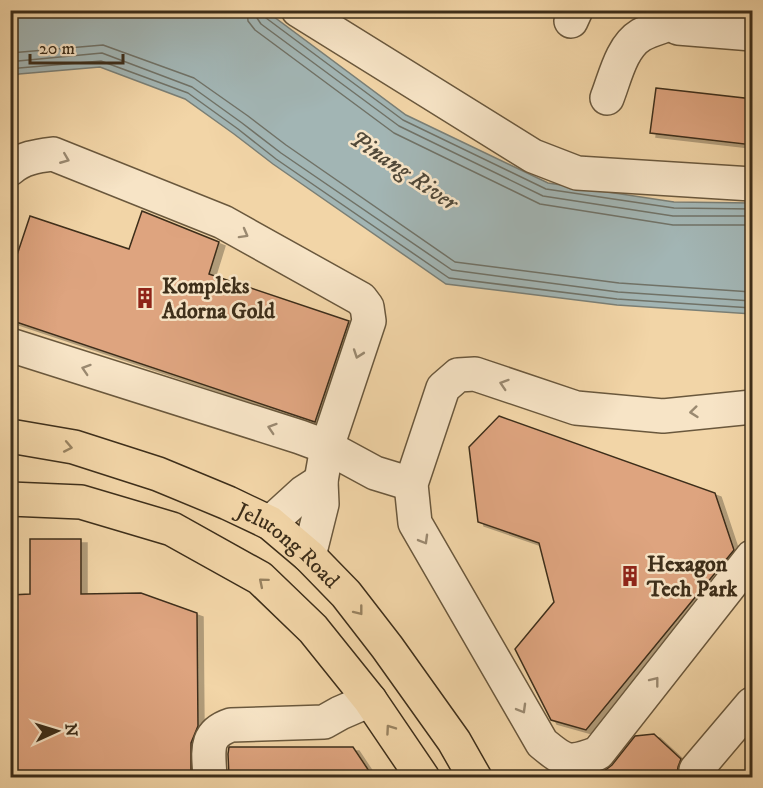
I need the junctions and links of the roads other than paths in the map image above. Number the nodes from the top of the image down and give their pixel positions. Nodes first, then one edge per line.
1 (298, 10) edge
2 (670, 17) edge
3 (741, 25) edge
4 (607, 98) dead end
5 (10, 169) edge
6 (753, 184) edge
7 (10, 345) edge
8 (753, 407) edge
9 (10, 436) edge
10 (327, 447) junction
11 (321, 481) junction
12 (411, 484) junction
13 (10, 499) edge
14 (270, 523) junction
15 (309, 556) junction
16 (753, 557) edge
17 (370, 700) junction
18 (753, 704) edge
19 (210, 777) edge
20 (423, 777) edge
21 (475, 777) edge
22 (695, 777) edge

1 - 6 lane
2 - 3 lane
2 - 4 lane
5 -> 10 lane
10 -> 7 lane
8 -> 12 lane
9 -> 14 main road, Jelutong Road
10 - 11 lane
10 - 12 lane
11 - 14 lane
11 - 15 lane
12 -> 16 lane
17 -> 13 main road, Jelutong Road
14 - 15 main road, Jelutong Road
15 -> 21 main road, Jelutong Road
17 - 19 lane
20 -> 17 main road, Jelutong Road
18 - 22 lane

